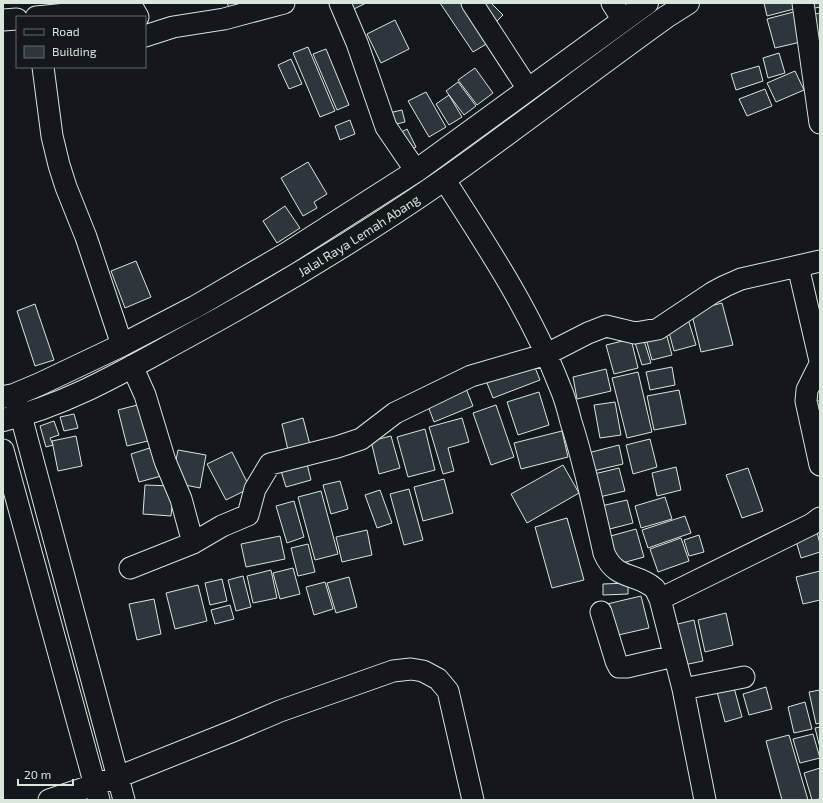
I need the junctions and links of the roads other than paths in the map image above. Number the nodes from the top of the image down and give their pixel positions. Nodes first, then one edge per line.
1 (284, 3) edge
2 (340, 3) edge
3 (472, 3) edge
4 (647, 3) edge
5 (688, 3) edge
6 (803, 3) edge
7 (617, 11) edge
8 (46, 16) edge
9 (137, 16) edge
10 (16, 19) edge
11 (3, 20) edge
12 (146, 36) edge
13 (43, 68) edge
14 (817, 86) edge
15 (528, 89) junction
16 (820, 123) edge
17 (416, 171) junction
18 (444, 179) junction
19 (820, 261) edge
20 (798, 266) junction
21 (122, 345) junction
22 (547, 354) junction
23 (820, 361) edge
24 (820, 364) edge
25 (132, 366) junction
26 (8, 396) edge
27 (12, 418) edge
28 (3, 450) edge
29 (820, 465) edge
30 (820, 518) edge
31 (193, 543) junction
32 (130, 568) dead end
33 (660, 599) junction
34 (602, 612) dead end
35 (674, 656) junction
36 (744, 677) dead end
37 (683, 689) junction
38 (118, 778) junction
39 (97, 792) edge
40 (49, 800) edge
41 (124, 800) edge
42 (473, 800) edge
43 (705, 800) edge

1 - 12 street
2 - 17 street
3 - 15 street
4 - 7 highway, Jalal Raya Lemah Abang
5 - 18 highway, Jalal Raya Lemah Abang
6 - 14 street
7 - 15 highway, Jalal Raya Lemah Abang
8 - 9 street
10 - 11 street
13 - 21 street
14 - 16 street
15 - 17 highway, Jalal Raya Lemah Abang
17 - 21 highway, Jalal Raya Lemah Abang
18 - 22 street
18 - 25 highway, Jalal Raya Lemah Abang
19 - 20 street
20 - 22 street
20 - 23 street
21 - 26 highway, Jalal Raya Lemah Abang
22 - 31 street
22 - 33 street
24 - 29 street
25 - 27 highway, Jalal Raya Lemah Abang
25 - 31 street
26 - 27 street
27 - 38 street
28 - 39 street
30 - 33 street
31 - 32 street
33 - 35 street
34 - 35 street
35 - 37 street
36 - 37 street
37 - 43 street
38 - 39 street
38 - 41 street
38 - 42 street
39 - 40 street

